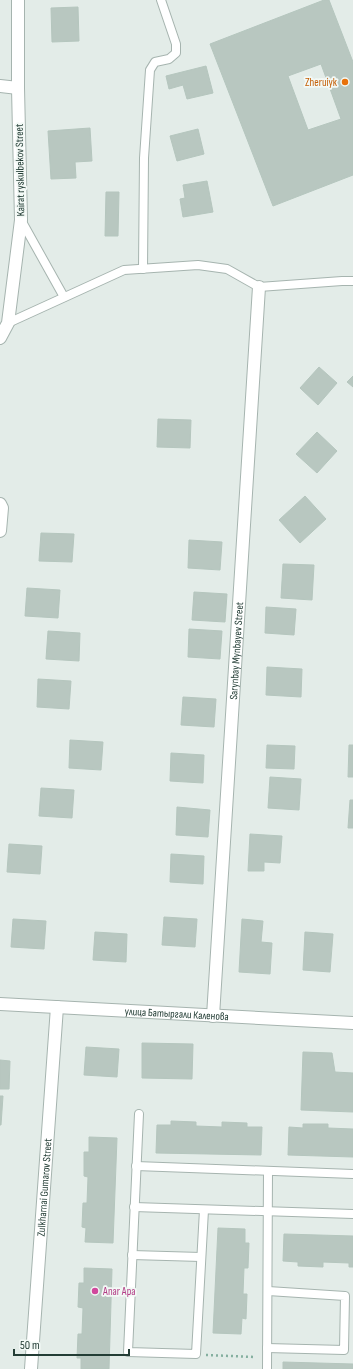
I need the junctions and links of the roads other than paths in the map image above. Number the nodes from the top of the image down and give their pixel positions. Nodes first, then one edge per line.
1 (18, 0) edge
2 (161, 0) edge
3 (0, 86) edge
4 (18, 88) junction
5 (21, 220) junction
6 (143, 269) junction
7 (353, 281) edge
8 (259, 287) junction
9 (64, 297) junction
10 (8, 323) junction
11 (0, 338) edge
12 (1, 506) edge
13 (0, 531) edge
14 (0, 1004) edge
15 (57, 1007) junction
16 (213, 1016) junction
17 (353, 1023) edge
18 (139, 1114) dead end
19 (136, 1166) junction
20 (268, 1171) junction
21 (353, 1174) edge
22 (134, 1207) junction
23 (204, 1210) junction
24 (268, 1212) junction
25 (353, 1214) edge
26 (132, 1255) junction
27 (201, 1257) junction
28 (268, 1291) junction
29 (267, 1348) junction
30 (31, 1369) edge
31 (267, 1369) edge

1 - 4 street, Kairat ryskulbekov Street
2 - 6 lane
3 - 4 street
4 - 5 street, Kairat ryskulbekov Street
5 - 9 lane
5 - 10 street, Kairat ryskulbekov Street
6 - 8 lane
6 - 9 lane
7 - 8 lane
8 - 16 street, Sarynbay Mynbayev Street
9 - 10 lane
10 - 11 street, Kairat ryskulbekov Street
12 - 13 street
14 - 15 street, улица Батыргали Каленова
15 - 16 street, улица Батыргали Каленова
15 - 30 street, Zulkharnai Gumarov Street
16 - 17 street, улица Батыргали Каленова
18 - 19 lane
19 - 20 lane
19 - 22 lane
20 - 21 lane
20 - 24 lane
22 - 23 lane
22 - 26 lane
23 - 24 lane
23 - 27 lane
24 - 25 lane
24 - 28 lane
26 - 27 lane
26 - 27 lane
28 - 29 lane
28 - 29 lane
29 - 31 lane

